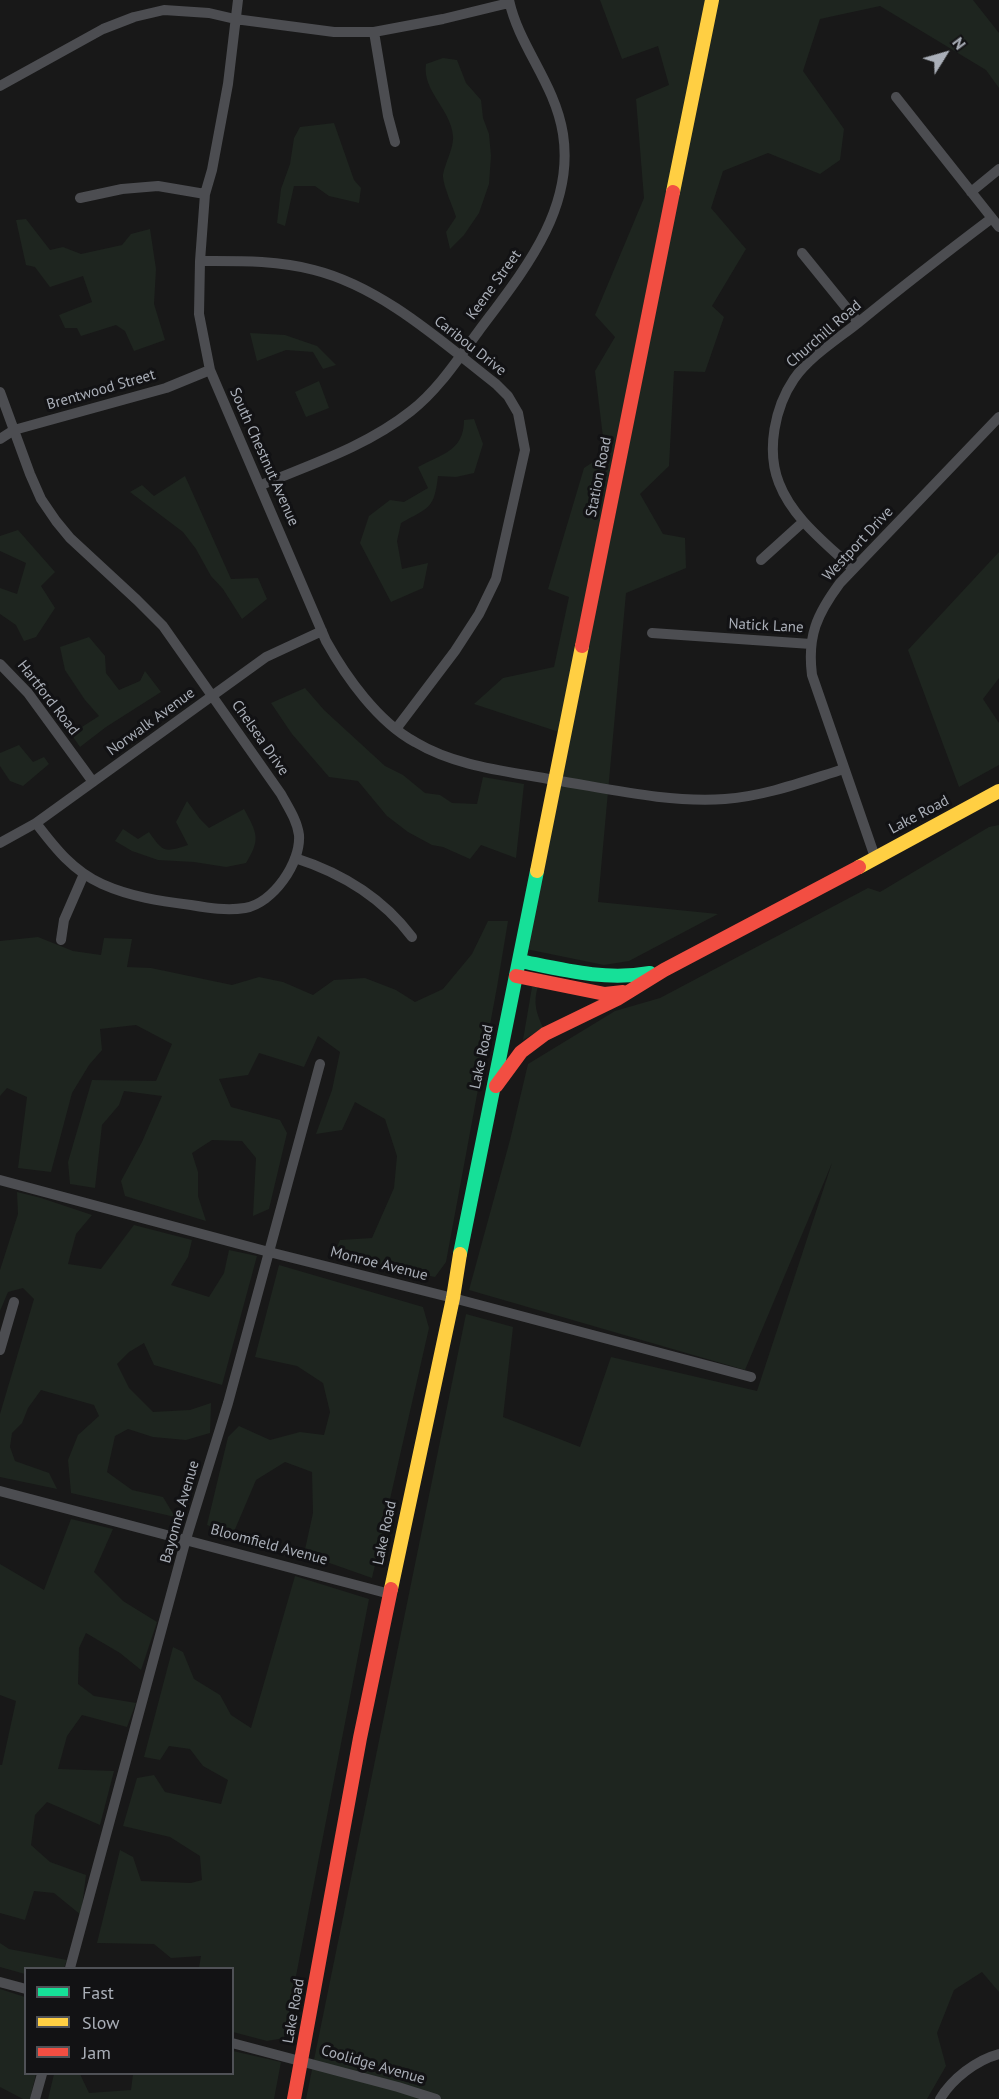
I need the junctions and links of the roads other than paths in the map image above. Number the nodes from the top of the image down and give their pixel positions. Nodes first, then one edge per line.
1 (238, 0) edge
2 (712, 0) edge
3 (509, 1) edge
4 (235, 19) junction
5 (374, 32) junction
6 (0, 86) edge
7 (896, 97) dead end
8 (395, 142) dead end
9 (999, 169) edge
10 (971, 192) junction
11 (205, 194) junction
12 (80, 198) dead end
13 (996, 223) edge
14 (802, 253) dead end
15 (200, 261) junction
16 (858, 322) junction
17 (460, 356) junction
18 (210, 370) junction
19 (0, 392) edge
20 (999, 417) edge
21 (14, 430) junction
22 (0, 438) edge
23 (261, 485) junction
24 (803, 522) junction
25 (761, 560) dead end
26 (853, 569) junction
27 (322, 631) junction
28 (652, 633) dead end
29 (811, 644) junction
30 (0, 664) edge
31 (212, 696) junction
32 (396, 729) junction
33 (844, 770) junction
34 (554, 780) junction
35 (93, 782) junction
36 (999, 791) edge
37 (36, 823) junction
38 (0, 843) edge
39 (875, 857) junction
40 (295, 858) junction
41 (84, 874) junction
42 (412, 937) dead end
43 (61, 940) dead end
44 (520, 961) junction
45 (664, 970) junction
46 (516, 976) junction
47 (628, 992) junction
48 (320, 1064) dead end
49 (491, 1093) junction
50 (0, 1180) edge
51 (269, 1252) junction
52 (453, 1298) junction
53 (14, 1302) dead end
54 (0, 1350) edge
55 (751, 1377) dead end
56 (0, 1491) edge
57 (186, 1539) junction
58 (390, 1594) junction
59 (70, 1967) edge
60 (0, 1982) edge
61 (24, 1988) edge
62 (234, 2043) edge
63 (999, 2054) edge
64 (301, 2060) junction
65 (41, 2075) edge
66 (35, 2099) edge
67 (294, 2099) edge
68 (436, 2099) edge
69 (940, 2099) edge

1 - 4 street, South Chestnut Avenue
2 - 34 street, Station Road
3 - 5 street
3 - 17 street, Keene Street
4 - 5 street
4 - 6 street
4 - 11 street, South Chestnut Avenue
5 - 8 street
7 - 10 street
9 - 10 street
10 - 13 street
11 - 12 street
11 - 15 street, South Chestnut Avenue
13 - 16 street, Churchill Road
14 - 16 street
15 - 17 street, Caribou Drive
15 - 18 street, South Chestnut Avenue
16 - 24 street, Churchill Road
17 - 23 street, Keene Street
17 - 32 street, Caribou Drive
18 - 21 street, Brentwood Street
18 - 23 street, South Chestnut Avenue
19 - 21 street, Chelsea Drive
20 - 26 street, Westport Drive
21 - 22 street, Brentwood Street
21 - 31 street, Chelsea Drive
23 - 27 street, South Chestnut Avenue
24 - 25 street
24 - 26 street, Churchill Road
26 - 29 street, Westport Drive
27 - 31 street, Norwalk Avenue
27 - 32 street, South Chestnut Avenue
28 - 29 street, Natick Lane
29 - 33 street, Westport Drive
30 - 35 street, Hartford Road
31 - 35 street, Norwalk Avenue
31 - 40 street, Chelsea Drive
32 - 34 street, South Chestnut Avenue
33 - 34 street, South Chestnut Avenue
33 - 39 street, Westport Drive
34 - 44 street, Station Road
35 - 37 street, Norwalk Avenue
36 - 39 street, Lake Road
37 - 38 street, Norwalk Avenue
37 - 41 street, Chelsea Drive
39 - 45 street, Lake Road
40 - 41 street, Chelsea Drive
40 - 42 street
41 - 43 street
44 - 45 street, Lake Road
44 - 46 street, Lake Road
45 - 47 street, Lake Road
46 - 47 street, Lake Road
46 - 49 street, Lake Road
47 - 49 street
48 - 51 street, Bayonne Avenue
49 - 52 street, Lake Road
50 - 51 street, Monroe Avenue
51 - 52 street, Monroe Avenue
51 - 57 street, Bayonne Avenue
52 - 55 street, Monroe Avenue
52 - 58 street, Lake Road
53 - 54 street
56 - 57 street, Bloomfield Avenue
57 - 58 street, Bloomfield Avenue
57 - 59 street, Bayonne Avenue
58 - 64 street, Lake Road
60 - 61 street
62 - 64 street, Coolidge Avenue
63 - 69 street
64 - 67 street, Lake Road
64 - 68 street, Coolidge Avenue
65 - 66 street

